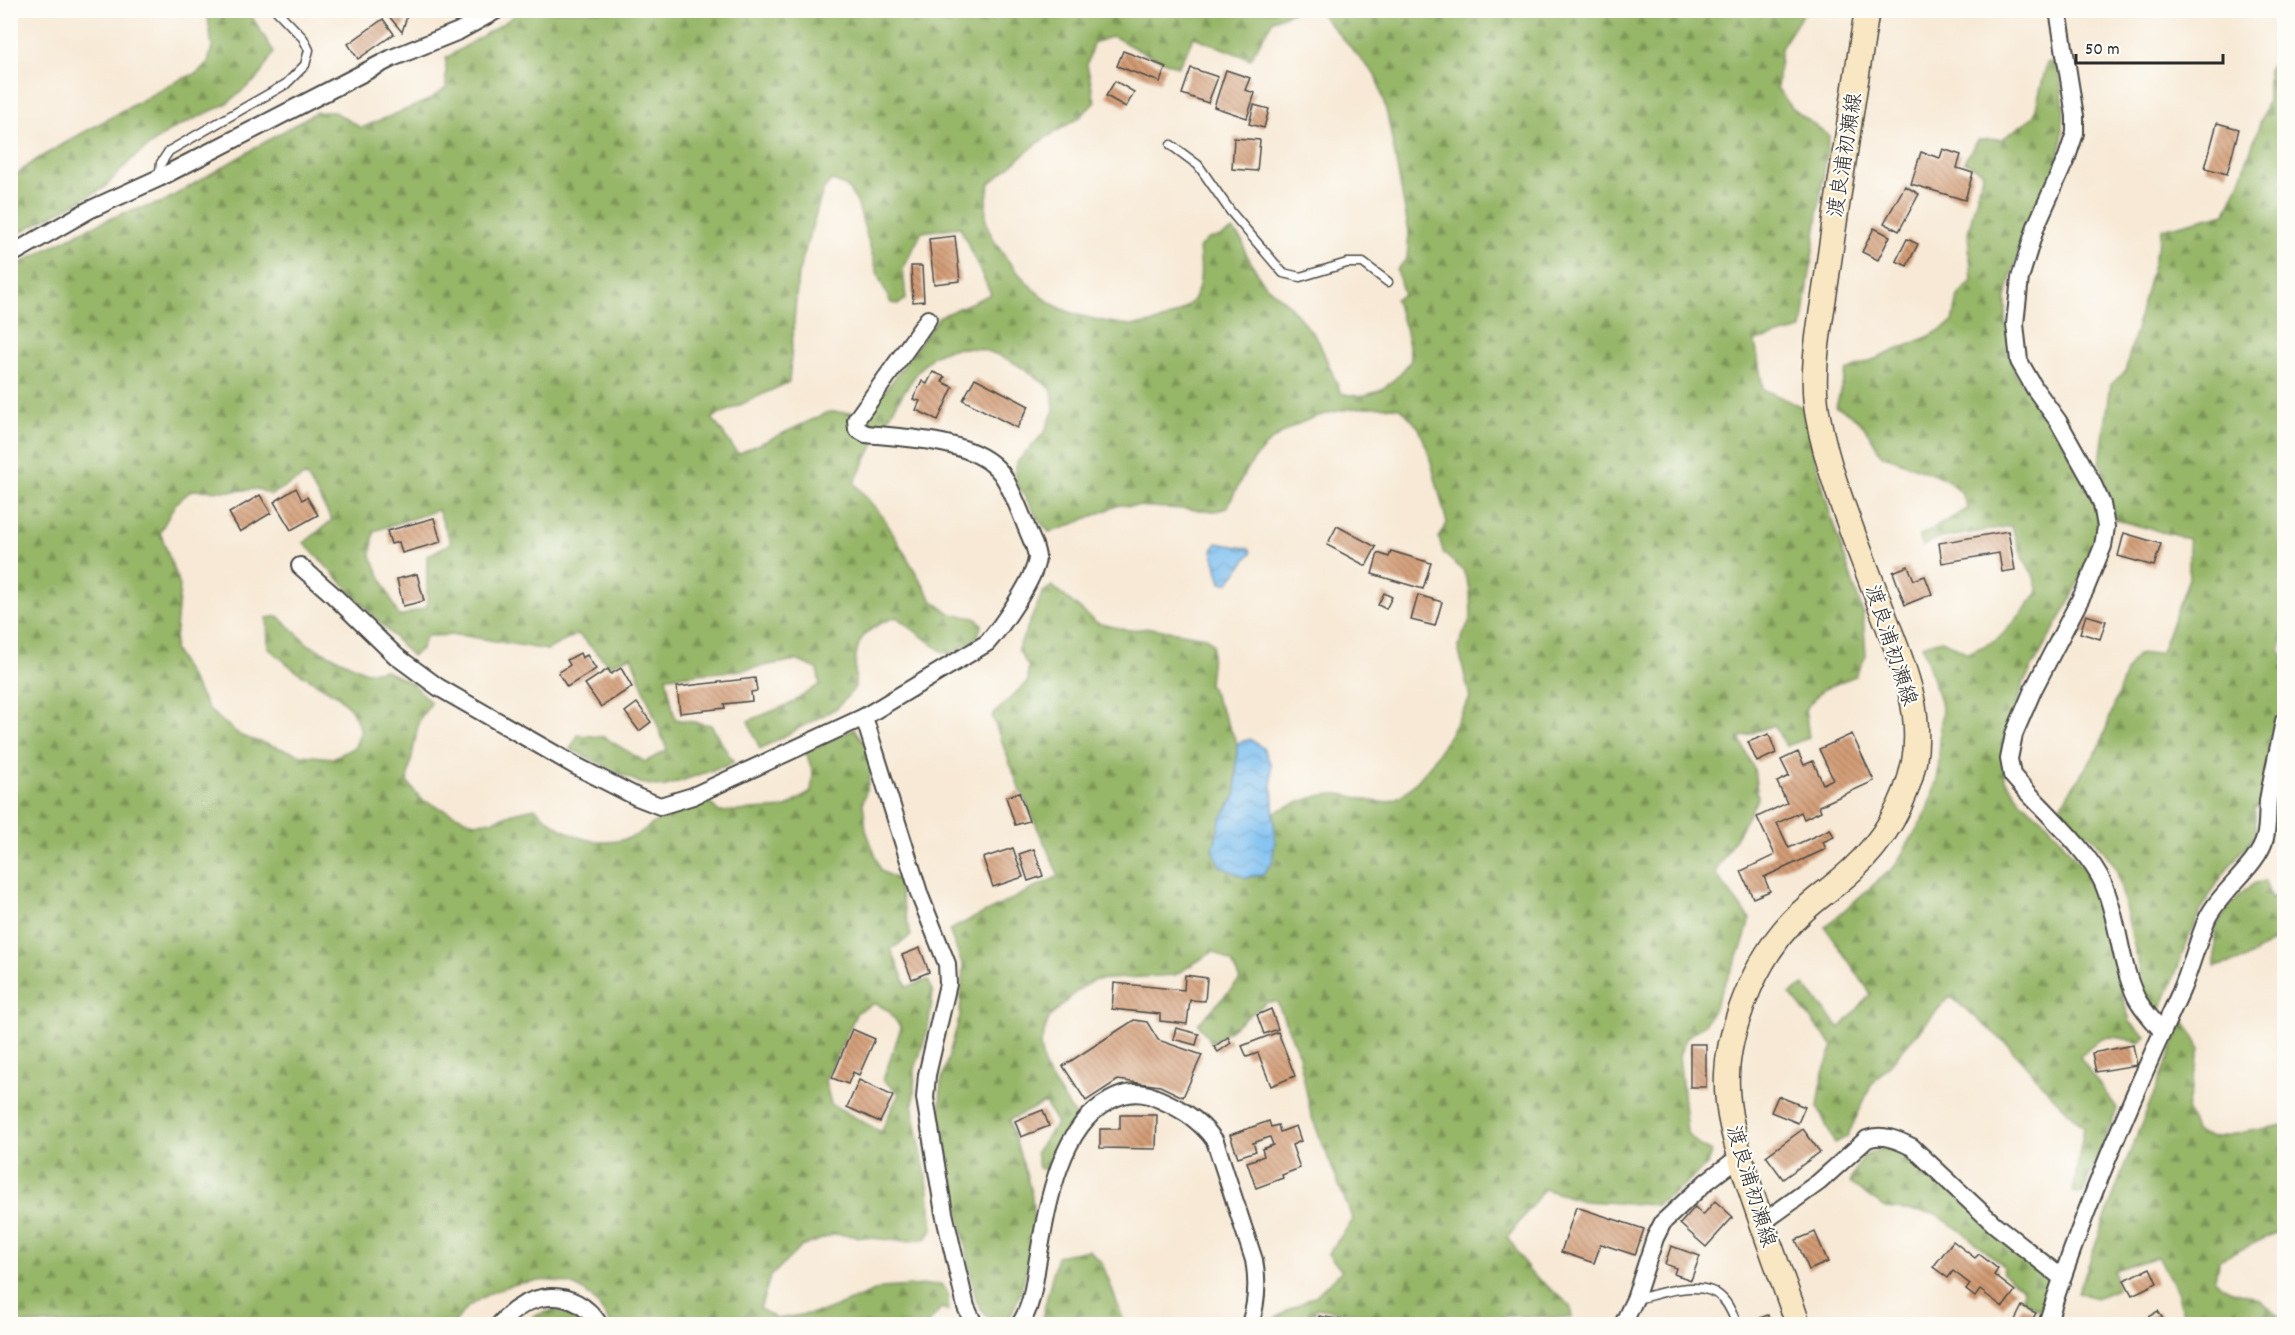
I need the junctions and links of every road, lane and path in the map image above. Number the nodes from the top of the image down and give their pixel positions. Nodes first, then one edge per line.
1 (276, 10) edge
2 (497, 10) edge
3 (1867, 10) edge
4 (2058, 10) edge
5 (1171, 145) dead end
6 (159, 178) junction
7 (10, 255) edge
8 (1388, 282) dead end
9 (928, 319) dead end
10 (300, 566) dead end
11 (864, 717) junction
12 (2284, 721) edge
13 (2161, 1030) junction
14 (1739, 1157) junction
15 (1762, 1223) junction
16 (2062, 1278) junction
17 (1635, 1299) junction
18 (500, 1324) edge
19 (599, 1324) edge
20 (974, 1324) edge
21 (1020, 1324) edge
22 (1250, 1324) edge
23 (1623, 1324) edge
24 (1737, 1324) edge
25 (1798, 1324) edge
26 (2047, 1324) edge

1 - 6 lane
2 - 6 street
3 - 14 main road, 渡良浦初瀬線
4 - 13 street
5 - 8 lane
6 - 7 street
9 - 11 street
10 - 11 street
11 - 20 street
12 - 13 street
13 - 16 street
14 - 15 main road, 渡良浦初瀬線
14 - 17 street
15 - 16 street
15 - 25 main road, 渡良浦初瀬線
16 - 26 street
17 - 23 street
17 - 24 lane
18 - 19 street
21 - 22 street

